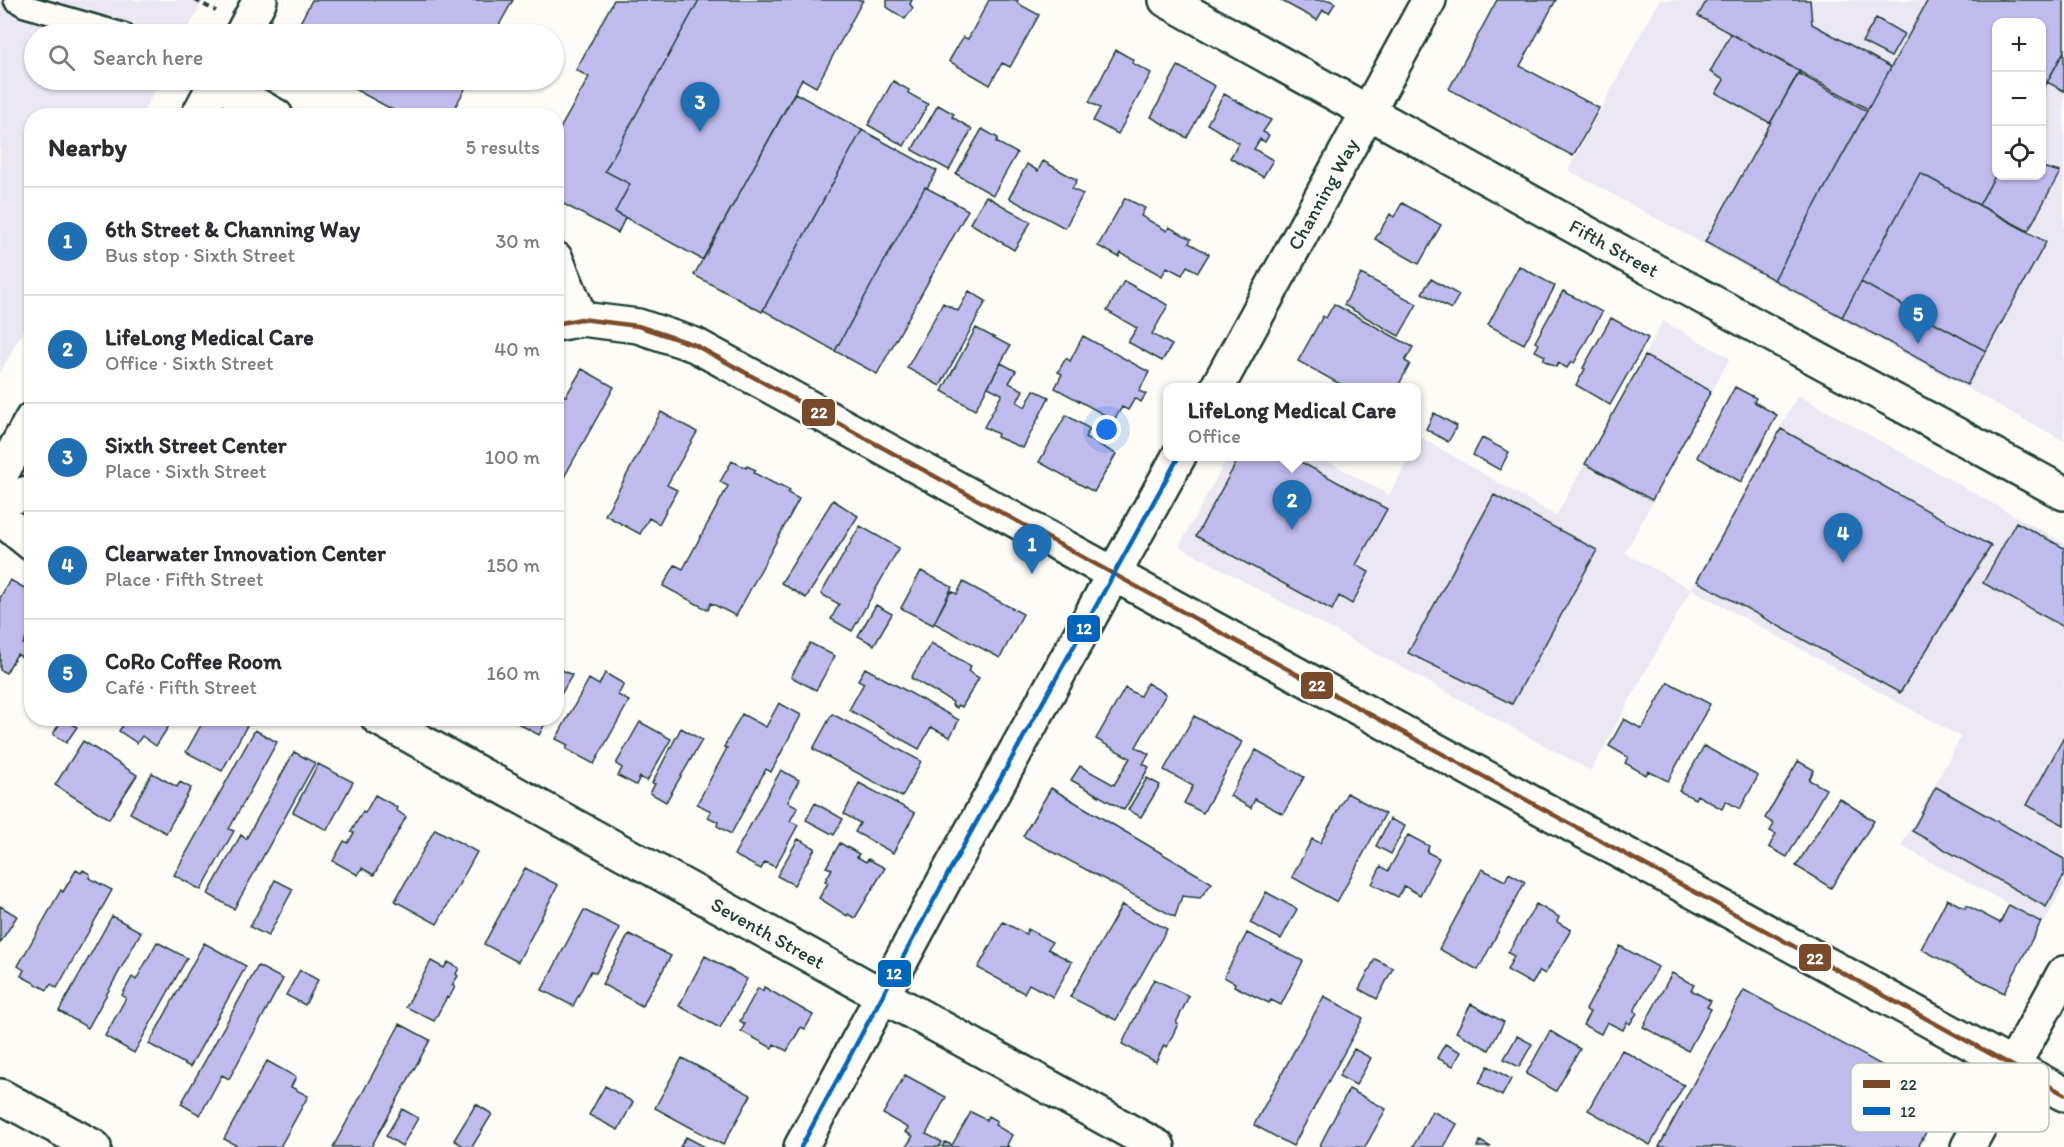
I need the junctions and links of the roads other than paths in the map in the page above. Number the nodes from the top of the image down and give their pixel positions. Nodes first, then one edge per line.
1 (15, 0) edge
2 (261, 0) edge
3 (1166, 0) edge
4 (1429, 0) edge
5 (88, 24) edge
6 (248, 24) edge
7 (210, 90) edge
8 (231, 90) edge
9 (202, 108) edge
10 (262, 108) edge
11 (1368, 111) junction
12 (564, 297) edge
13 (569, 321) edge
14 (1219, 383) edge
15 (24, 433) edge
16 (1176, 461) edge
17 (0, 476) edge
18 (2064, 493) edge
19 (24, 494) edge
20 (0, 500) edge
21 (0, 518) edge
22 (24, 538) edge
23 (1114, 575) junction
24 (393, 726) edge
25 (2064, 973) edge
26 (883, 996) junction
27 (2008, 1063) edge
28 (2015, 1063) edge
29 (2049, 1086) edge
30 (2064, 1094) edge
31 (0, 1096) edge
32 (1976, 1132) edge
33 (94, 1147) edge
34 (801, 1147) edge
35 (1158, 1147) edge
36 (1968, 1147) edge

1 - 5 lane
2 - 6 street
3 - 11 street, Fifth Street
4 - 11 street, Channing Way
7 - 9 street
8 - 10 street
11 - 14 street, Channing Way
11 - 18 street, Fifth Street
12 - 13 street
13 - 23 street
15 - 17 street
16 - 23 street
19 - 20 street
21 - 22 street
23 - 26 street
23 - 27 street
24 - 26 street, Seventh Street
25 - 28 street
26 - 34 street
26 - 35 street, Seventh Street
29 - 30 street
31 - 33 street
32 - 36 street

